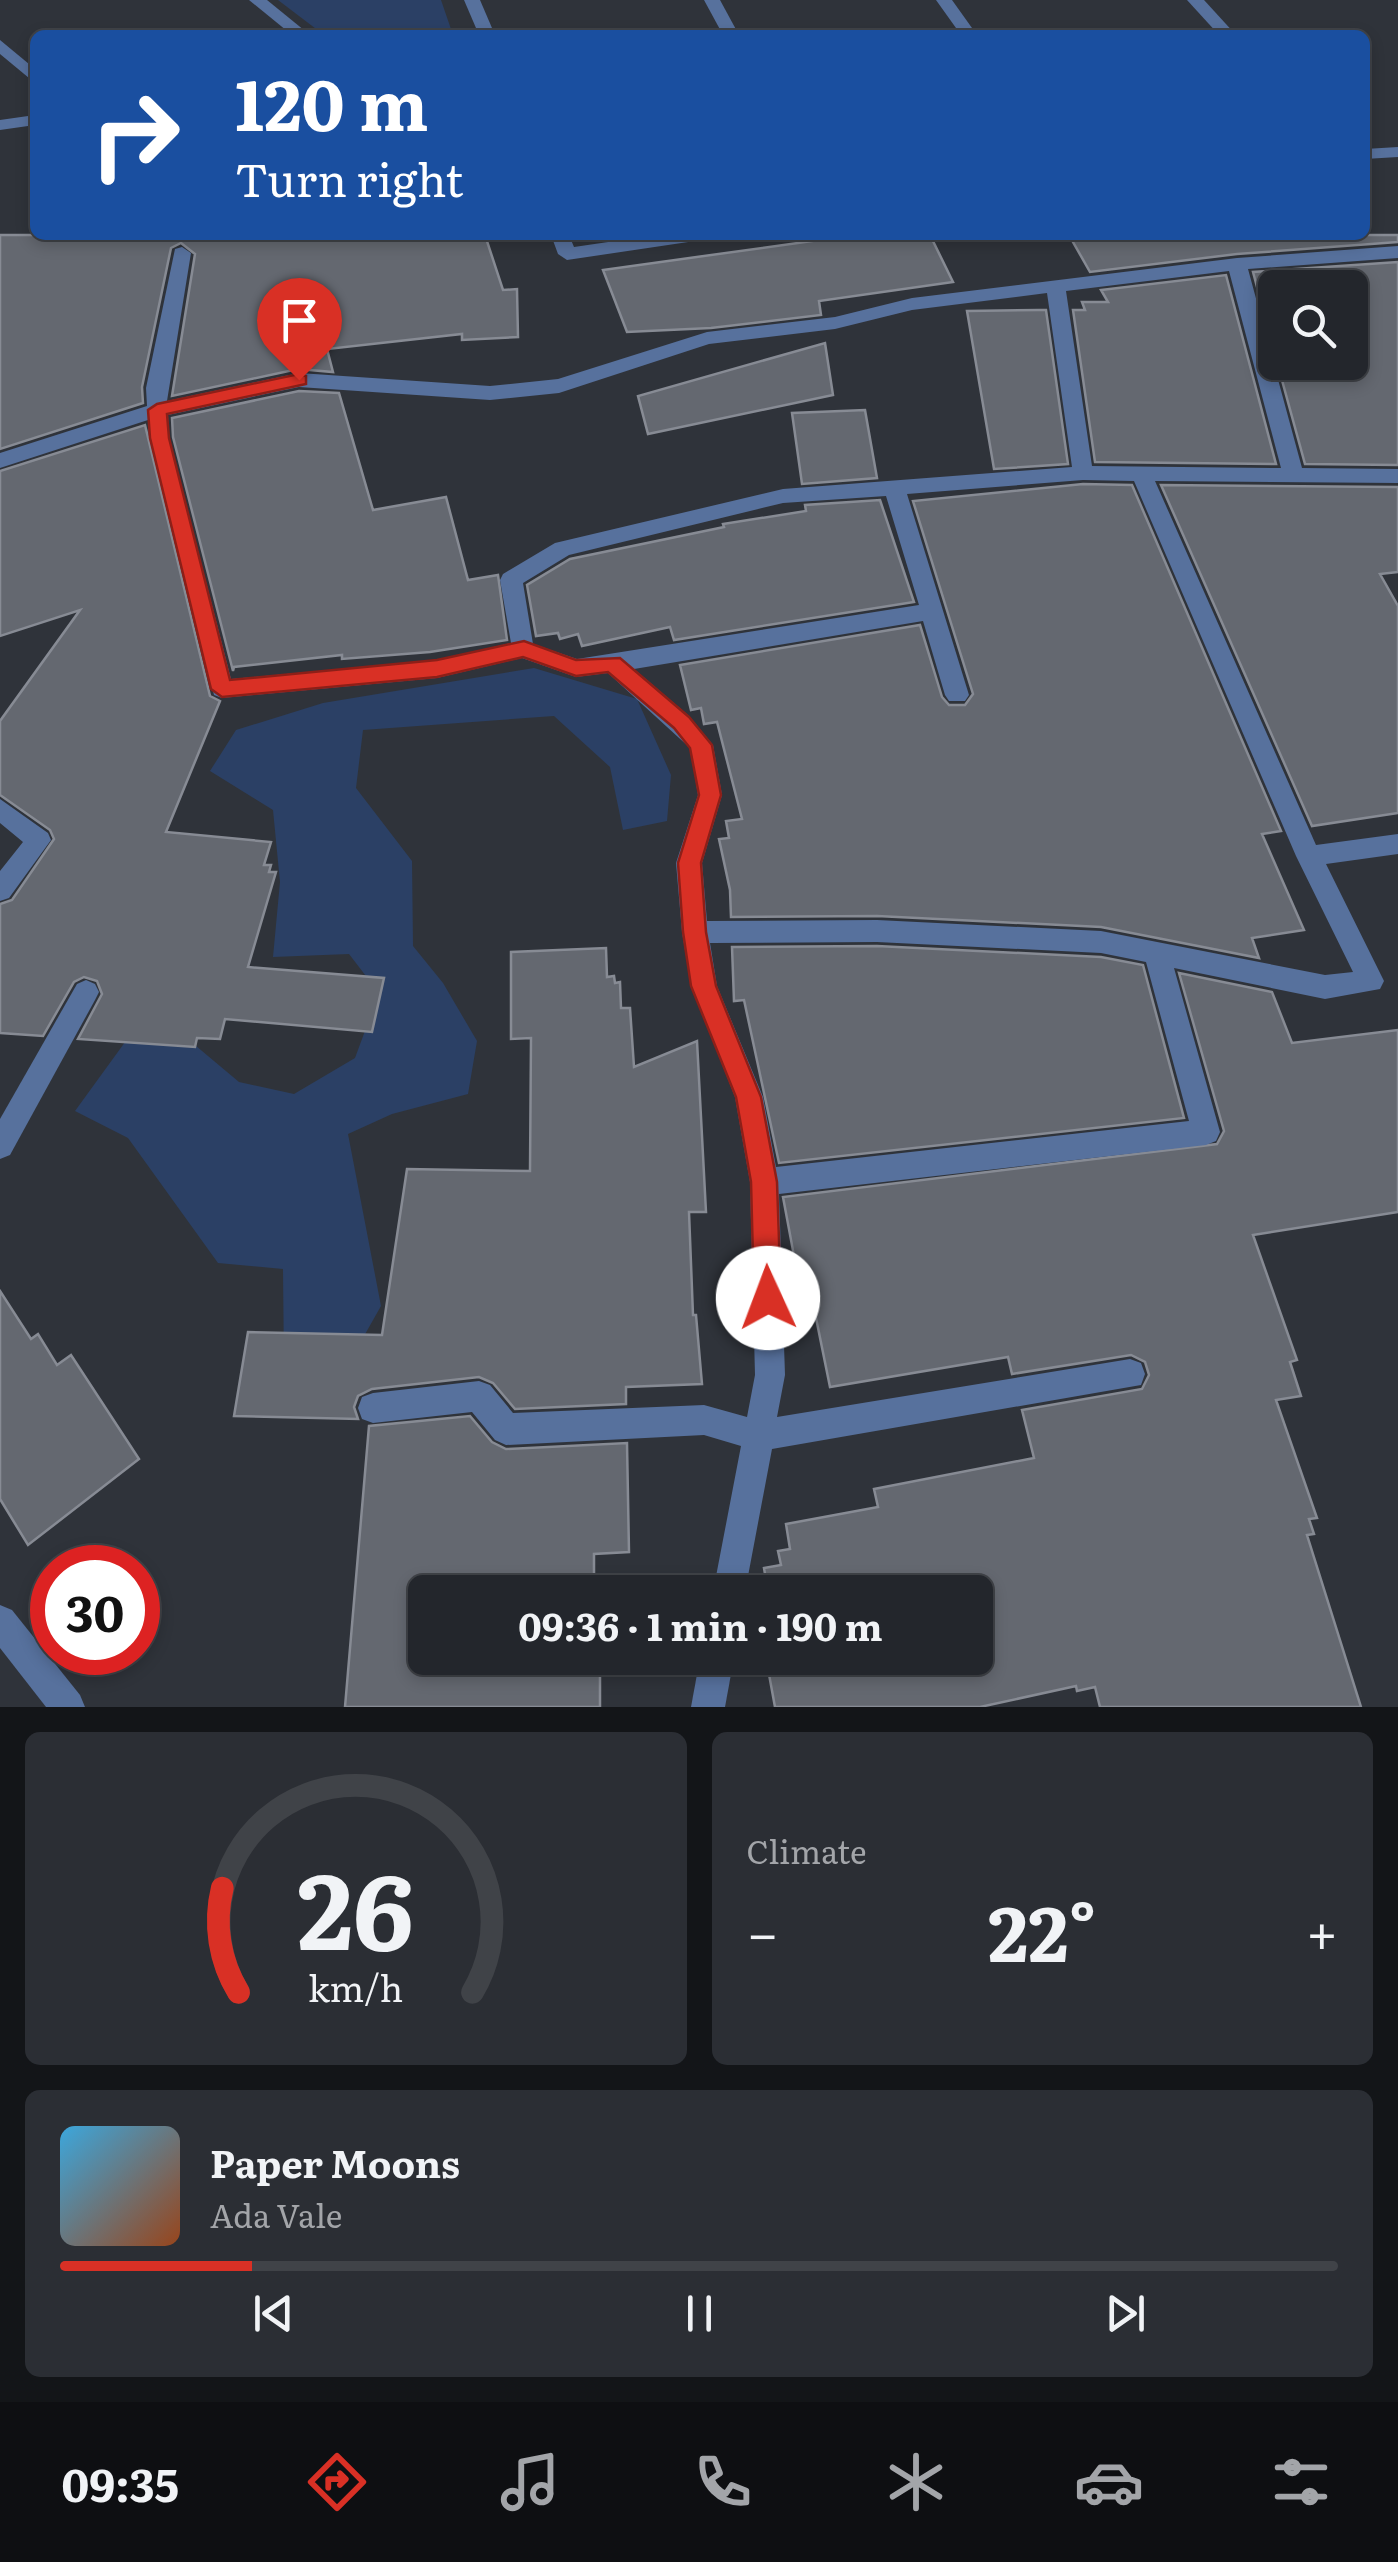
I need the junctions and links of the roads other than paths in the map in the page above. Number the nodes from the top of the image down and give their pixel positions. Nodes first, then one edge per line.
1 (257, 0) edge
2 (472, 0) edge
3 (712, 0) edge
4 (944, 0) edge
5 (1195, 0) edge
6 (296, 30) edge
7 (485, 30) edge
8 (728, 30) edge
9 (965, 30) edge
10 (1223, 30) edge
11 (0, 45) edge
12 (30, 73) edge
13 (30, 121) edge
14 (0, 124) edge
15 (1398, 152) edge
16 (1370, 154) edge
17 (562, 240) edge
18 (661, 240) edge
19 (1398, 252) edge
20 (182, 254) dead end
21 (1238, 264) junction
22 (1056, 286) junction
23 (157, 410) junction
24 (0, 461) edge
25 (1293, 472) junction
26 (1084, 473) junction
27 (1141, 473) junction
28 (1392, 476) edge
29 (894, 490) junction
30 (1398, 498) edge
31 (929, 612) junction
32 (524, 649) junction
33 (612, 664) junction
34 (957, 696) dead end
35 (0, 808) edge
36 (1398, 844) edge
37 (1309, 856) junction
38 (0, 890) edge
39 (695, 932) junction
40 (1157, 953) junction
41 (86, 992) dead end
42 (0, 1146) edge
43 (764, 1182) junction
44 (1130, 1374) dead end
45 (374, 1408) dead end
46 (758, 1436) junction
47 (732, 1575) edge
48 (0, 1622) edge
49 (714, 1675) edge
50 (68, 1707) edge
51 (708, 1707) edge

1 - 6 street
2 - 7 street
3 - 8 street
4 - 9 street
5 - 10 street
11 - 12 street
13 - 14 street
15 - 16 street
17 - 18 street
19 - 21 street
20 - 23 street
21 - 22 street
21 - 25 street
22 - 23 street
22 - 26 street
23 - 24 street
23 - 32 street
25 - 27 street
25 - 28 street
26 - 27 street
26 - 29 street
27 - 37 street
28 - 30 street
29 - 31 street
29 - 32 street
31 - 33 street
31 - 34 street
32 - 33 street
33 - 39 street
35 - 38 street
36 - 37 street
37 - 40 street
39 - 40 street
39 - 43 street
40 - 43 street
41 - 42 street
43 - 46 street
44 - 46 street
45 - 46 street
46 - 47 street
48 - 50 street
49 - 51 street

